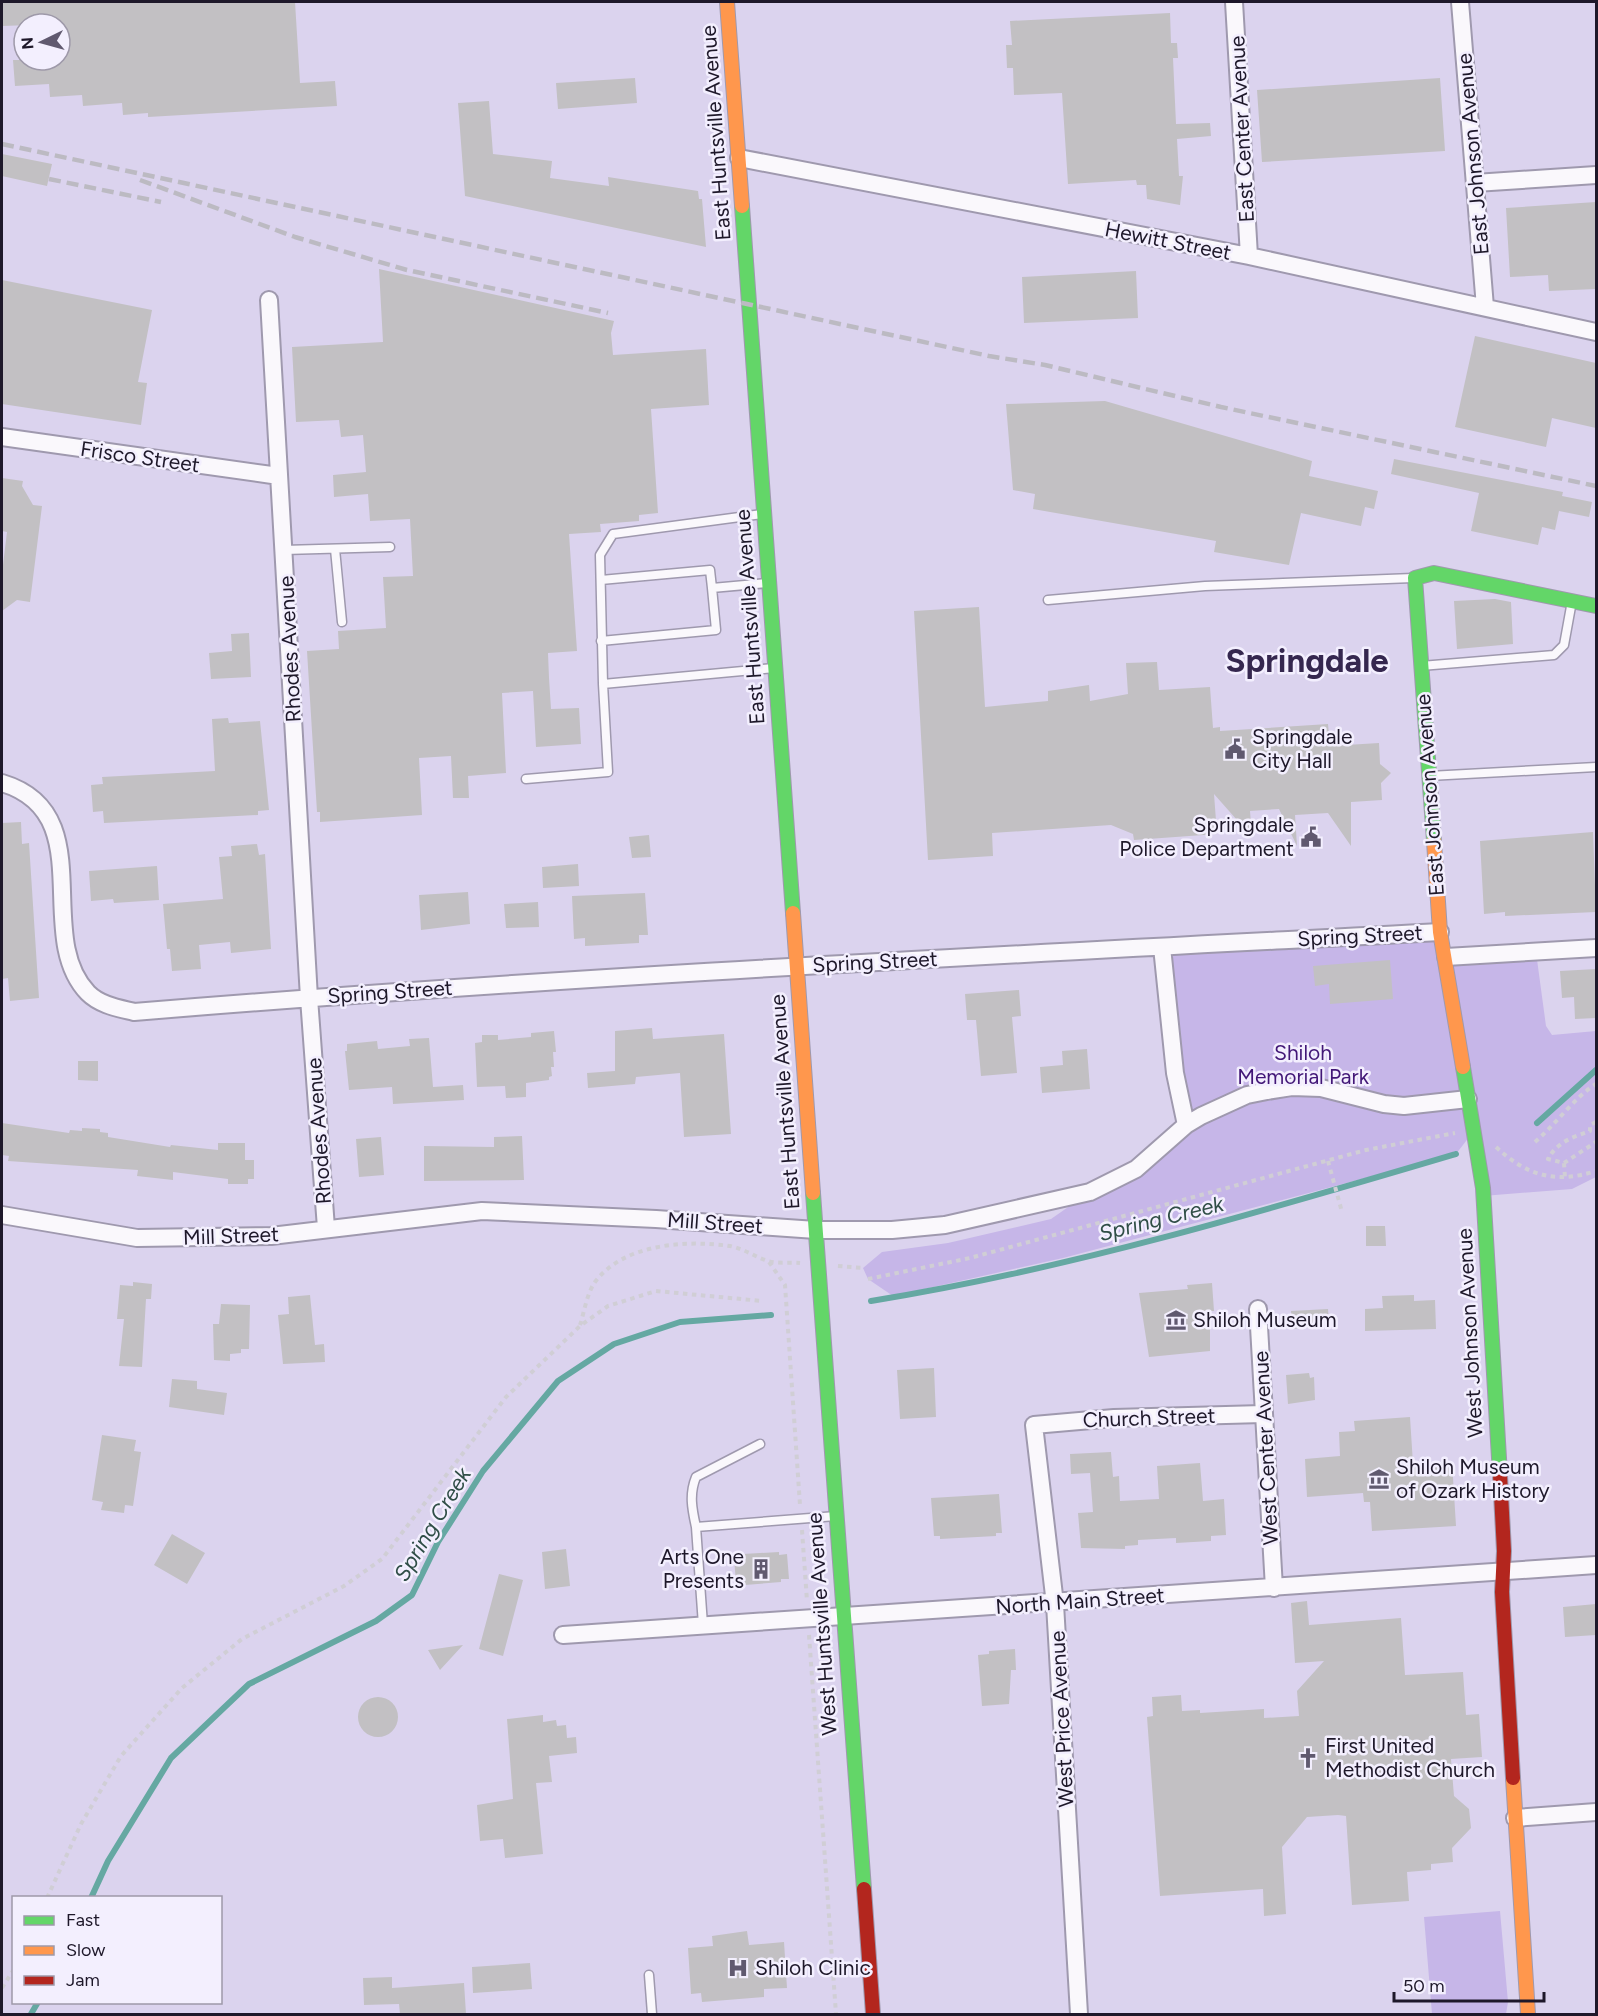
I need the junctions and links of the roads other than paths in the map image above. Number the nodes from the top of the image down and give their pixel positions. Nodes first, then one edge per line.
1 (728, 2) edge
2 (1234, 2) edge
3 (1460, 2) edge
4 (739, 158) junction
5 (1596, 175) edge
6 (1475, 183) junction
7 (1249, 256) junction
8 (269, 300) dead end
9 (1485, 307) junction
10 (1596, 332) edge
11 (2, 437) edge
12 (279, 476) junction
13 (763, 514) junction
14 (390, 547) dead end
15 (335, 549) junction
16 (284, 550) junction
17 (1414, 578) junction
18 (601, 580) junction
19 (768, 582) junction
20 (712, 588) junction
21 (1048, 600) dead end
22 (1572, 601) junction
23 (1596, 606) edge
24 (342, 622) dead end
25 (602, 641) junction
26 (1421, 666) junction
27 (774, 668) junction
28 (603, 684) junction
29 (1596, 767) edge
30 (1429, 776) junction
31 (526, 779) dead end
32 (2, 783) edge
33 (1440, 932) junction
34 (1162, 947) junction
35 (1596, 948) edge
36 (1446, 957) junction
37 (796, 966) junction
38 (309, 998) junction
39 (1468, 1099) junction
40 (1186, 1125) junction
41 (1483, 1188) joint
42 (2, 1215) edge
43 (326, 1228) junction
44 (816, 1230) junction
45 (1258, 1309) dead end
46 (1263, 1414) junction
47 (1034, 1425) joint
48 (760, 1444) dead end
49 (836, 1516) junction
50 (696, 1527) junction
51 (1596, 1565) edge
52 (1503, 1572) junction
53 (1274, 1588) junction
54 (1055, 1604) junction
55 (842, 1616) junction
56 (703, 1625) junction
57 (563, 1635) dead end
58 (1596, 1812) edge
59 (1515, 1818) junction
60 (650, 1975) dead end
61 (652, 2014) edge
62 (873, 2014) edge
63 (1079, 2014) edge
64 (1528, 2014) edge

1 - 4 main road, East Huntsville Avenue
2 - 7 street, East Center Avenue
3 - 6 street, East Johnson Avenue
4 - 7 street, Hewitt Street
4 - 13 main road, East Huntsville Avenue
5 - 6 street
6 - 9 street, East Johnson Avenue
7 - 9 street, Hewitt Street
8 - 12 street, Rhodes Avenue
9 - 10 street, Hewitt Street
11 - 12 street, Frisco Street
12 - 16 street, Rhodes Avenue
13 - 18 lane
13 - 19 main road, East Huntsville Avenue
14 - 15 lane
15 - 16 lane
15 - 24 lane
16 - 38 street, Rhodes Avenue
17 - 21 lane
17 - 22 main road
17 - 26 main road, East Johnson Avenue
18 - 20 lane
18 - 25 lane
19 - 20 lane
19 - 27 main road, East Huntsville Avenue
20 - 25 lane
22 - 23 main road
22 - 26 lane
25 - 28 lane
26 - 30 main road, East Johnson Avenue
27 - 28 lane
27 - 37 main road, East Huntsville Avenue
28 - 31 lane
29 - 30 lane
30 - 33 main road, East Johnson Avenue
32 - 38 street
33 - 34 street, Spring Street
33 - 36 main road, East Johnson Avenue
34 - 37 street, Spring Street
34 - 40 street
35 - 36 street, Spring Street
36 - 39 main road, East Johnson Avenue
37 - 38 street, Spring Street
37 - 44 main road, East Huntsville Avenue
38 - 43 street, Rhodes Avenue
39 - 40 street, Mill Street
39 - 41 main road, East Johnson Avenue
40 - 44 street, Mill Street
41 - 52 main road, West Johnson Avenue
42 - 43 street, Mill Street
43 - 44 street, Mill Street
44 - 49 main road, West Huntsville Avenue
45 - 46 street, West Center Avenue
46 - 47 street, Church Street
46 - 53 street, West Center Avenue
47 - 54 street, West Price Avenue
48 - 50 lane
49 - 50 lane
49 - 55 main road, West Huntsville Avenue
50 - 56 lane
51 - 52 street, North Main Street
52 - 53 street, North Main Street
52 - 59 main road, West Johnson Avenue
53 - 54 street, North Main Street
54 - 55 street, North Main Street
54 - 63 street, West Price Avenue
55 - 56 street, North Main Street
55 - 62 main road, West Huntsville Avenue
56 - 57 street, North Main Street
58 - 59 street
59 - 64 main road, West Johnson Avenue
60 - 61 lane

